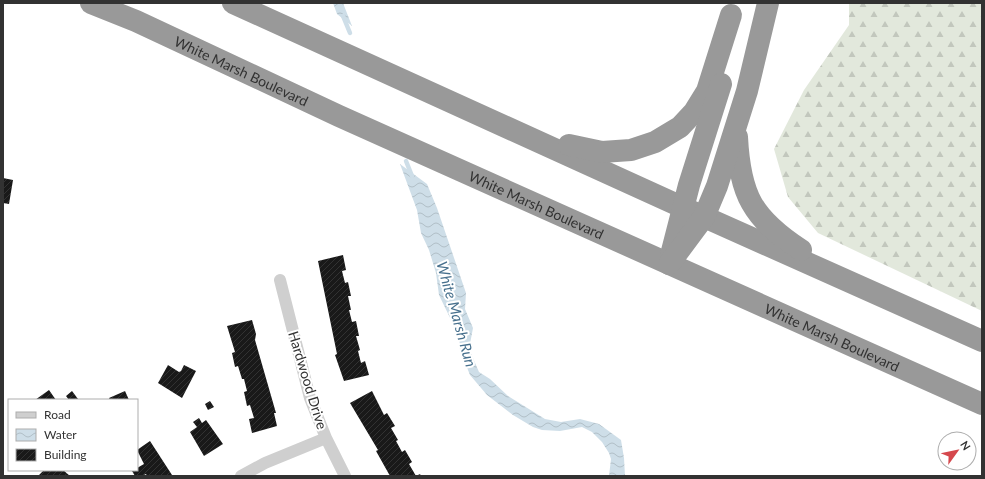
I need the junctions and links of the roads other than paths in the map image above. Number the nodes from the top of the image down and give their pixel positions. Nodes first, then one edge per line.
1 (91, 3) edge
2 (233, 3) edge
3 (768, 3) edge
4 (732, 9) edge
5 (499, 124) junction
6 (736, 129) junction
7 (682, 208) junction
8 (704, 217) junction
9 (669, 264) junction
10 (843, 279) junction
11 (280, 280) dead end
12 (982, 341) edge
13 (982, 404) edge
14 (326, 438) junction
15 (241, 476) edge
16 (345, 476) edge

1 - 9 highway, White Marsh Boulevard
2 - 5 highway
3 - 6 highway
4 - 5 highway
4 - 7 highway
5 - 7 highway
6 - 8 highway
6 - 10 highway
7 - 8 highway
7 - 9 highway
8 - 9 highway
8 - 10 highway
9 - 13 highway, White Marsh Boulevard
10 - 12 highway
11 - 14 street, Hardwood Drive
14 - 15 street
14 - 16 street, Hardwood Drive

